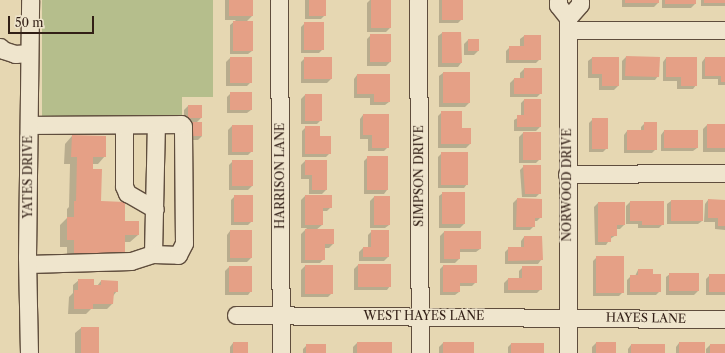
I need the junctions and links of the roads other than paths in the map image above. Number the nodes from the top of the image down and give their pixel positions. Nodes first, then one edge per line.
1 (30, 0) edge
2 (279, 0) edge
3 (418, 0) edge
4 (558, 0) edge
5 (580, 0) edge
6 (568, 24) junction
7 (725, 30) edge
8 (0, 47) edge
9 (29, 53) junction
10 (29, 125) junction
11 (119, 125) junction
12 (156, 125) junction
13 (725, 173) edge
14 (567, 174) junction
15 (155, 209) junction
16 (153, 254) junction
17 (28, 264) junction
18 (236, 315) dead end
19 (281, 315) junction
20 (420, 316) junction
21 (568, 316) junction
22 (725, 318) edge
23 (29, 353) edge
24 (281, 353) edge
25 (420, 353) edge
26 (568, 353) edge

1 - 9 street, YATES DRIVE
2 - 19 street, HARRISON LANE
3 - 20 street, SIMPSON DRIVE
4 - 6 street
5 - 6 street
6 - 7 street
6 - 14 street, NORWOOD DRIVE
8 - 9 street
9 - 10 street, YATES DRIVE
10 - 11 street
10 - 17 street, YATES DRIVE
11 - 12 street
11 - 15 street
12 - 15 street
12 - 16 street
13 - 14 street
14 - 21 street, NORWOOD DRIVE
15 - 16 street
16 - 17 street
17 - 23 street, YATES DRIVE
18 - 19 street
19 - 20 street, WEST HAYES LANE
19 - 24 street, HARRISON LANE
20 - 21 street, WEST HAYES LANE
20 - 25 street, SIMPSON DRIVE
21 - 22 street, HAYES LANE
21 - 26 street, NORWOOD DRIVE

